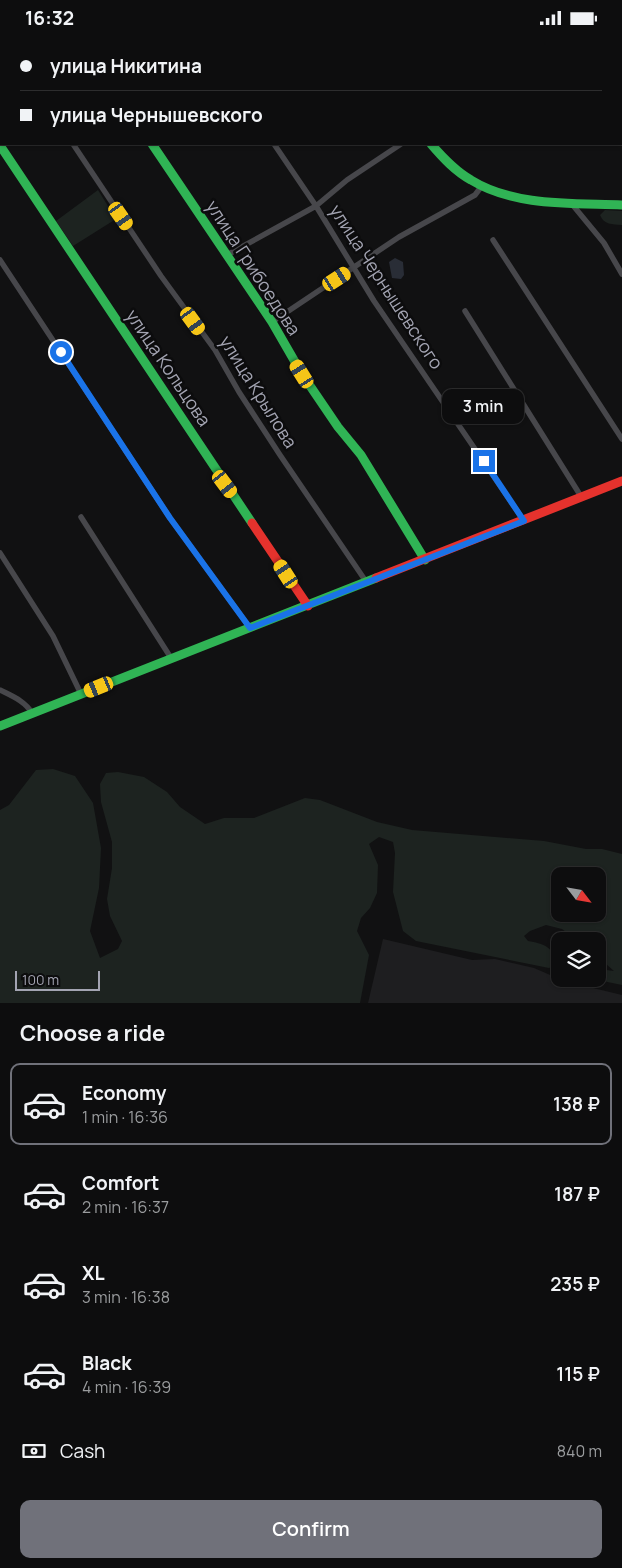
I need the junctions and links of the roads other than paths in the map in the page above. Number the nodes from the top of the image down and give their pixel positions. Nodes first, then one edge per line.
1 (74, 145) edge
2 (153, 145) edge
3 (275, 145) edge
4 (399, 145) edge
5 (432, 145) edge
6 (2, 146) edge
7 (482, 187) junction
8 (570, 202) junction
9 (622, 205) edge
10 (316, 206) junction
11 (493, 241) dead end
12 (228, 255) junction
13 (0, 260) edge
14 (354, 269) junction
15 (622, 274) edge
16 (465, 311) dead end
17 (272, 322) junction
18 (622, 439) edge
19 (622, 481) edge
20 (582, 498) junction
21 (80, 517) dead end
22 (524, 521) junction
23 (0, 553) edge
24 (425, 560) junction
25 (367, 583) junction
26 (308, 606) junction
27 (250, 628) junction
28 (171, 658) junction
29 (0, 690) edge
30 (81, 694) junction
31 (32, 713) junction
32 (0, 726) edge

1 - 25 street, улица Крылова
2 - 12 street, улица Грибоедова
3 - 10 street, улица Чернышевского
4 - 10 street
5 - 7 street
6 - 26 street, улица Кольцова
7 - 8 street
7 - 14 street
8 - 9 street
8 - 15 street
10 - 12 street
10 - 14 street, улица Чернышевского
11 - 18 street
12 - 17 street, улица Грибоедова
13 - 27 street
14 - 17 street
14 - 22 street, улица Чернышевского
16 - 20 street
17 - 24 street, улица Грибоедова
19 - 20 street
20 - 22 street
21 - 28 street
22 - 24 street
23 - 30 street
24 - 25 street
25 - 26 street
26 - 27 street
27 - 28 street
28 - 30 street
29 - 31 street
30 - 31 street
31 - 32 street

